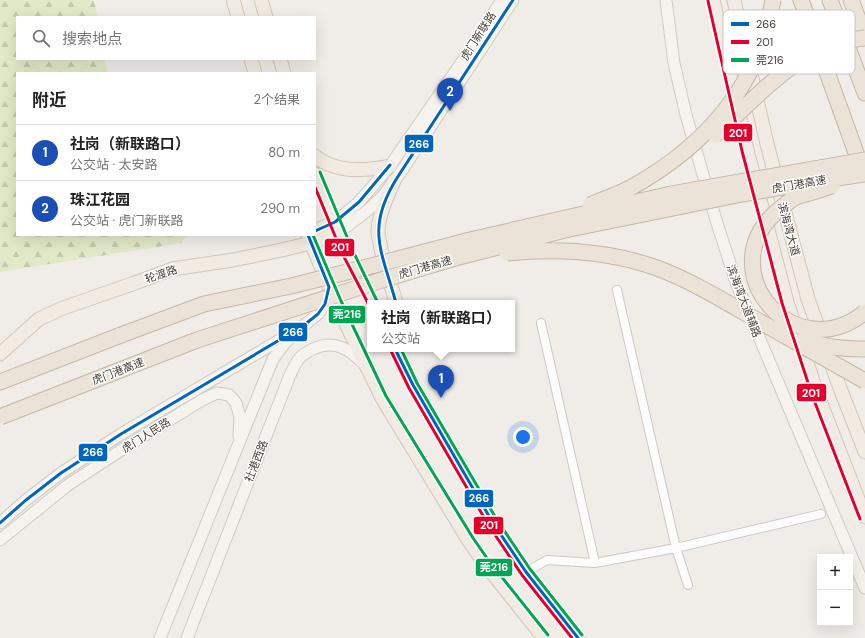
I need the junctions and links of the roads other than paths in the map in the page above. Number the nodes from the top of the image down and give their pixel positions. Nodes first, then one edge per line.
1 (233, 0) edge
2 (261, 0) edge
3 (502, 0) edge
4 (513, 0) edge
5 (666, 0) edge
6 (713, 0) edge
7 (734, 0) edge
8 (773, 0) edge
9 (801, 0) edge
10 (830, 0) edge
11 (851, 0) edge
12 (736, 10) edge
13 (772, 10) edge
14 (805, 10) edge
15 (834, 10) edge
16 (855, 10) edge
17 (855, 11) edge
18 (238, 16) edge
19 (266, 16) edge
20 (865, 37) edge
21 (855, 39) edge
22 (723, 44) edge
23 (251, 60) edge
24 (280, 60) edge
25 (855, 66) edge
26 (255, 72) edge
27 (284, 72) edge
28 (730, 74) edge
29 (749, 74) edge
30 (751, 74) edge
31 (782, 74) edge
32 (828, 74) edge
33 (865, 93) edge
34 (316, 157) edge
35 (865, 160) edge
36 (390, 166) junction
37 (316, 177) edge
38 (865, 177) edge
39 (394, 181) junction
40 (631, 188) junction
41 (541, 223) junction
42 (337, 227) junction
43 (316, 234) edge
44 (310, 236) edge
45 (455, 258) junction
46 (329, 287) junction
47 (617, 290) dead end
48 (371, 300) edge
49 (395, 300) edge
50 (865, 312) edge
51 (541, 323) dead end
52 (303, 326) junction
53 (773, 329) junction
54 (0, 345) edge
55 (865, 349) edge
56 (397, 352) edge
57 (0, 354) edge
58 (367, 366) junction
59 (865, 381) edge
60 (0, 382) edge
61 (0, 417) edge
62 (236, 452) junction
63 (865, 452) edge
64 (821, 514) dead end
65 (865, 517) edge
66 (0, 523) edge
67 (0, 540) edge
68 (676, 548) junction
69 (595, 562) junction
70 (526, 572) junction
71 (688, 585) dead end
72 (865, 588) edge
73 (160, 638) edge
74 (187, 638) edge
75 (544, 638) edge
76 (578, 638) edge

1 - 18 main road
2 - 19 main road
3 - 36 main road, 虎门新联路
4 - 39 main road, 虎门新联路
5 - 72 main road, 滨海湾大道辅路
6 - 22 main road, 滨海湾大道, bridge
7 - 12 main road, 滨海湾大道, bridge
8 - 13 highway, bridge
9 - 14 highway
10 - 15 highway
11 - 16 highway
17 - 20 highway
20 - 21 highway, bridge
23 - 26 main road
24 - 27 main road
25 - 33 highway
28 - 65 main road, 滨海湾大道, bridge
29 - 40 highway, bridge
30 - 63 main road, 滨海湾大道, bridge
31 - 40 highway, bridge
32 - 38 highway
34 - 36 main road
35 - 41 highway, 虎门港高速, bridge
36 - 42 main road, 虎门新联路
37 - 42 main road
38 - 45 highway, 虎门港高速, bridge
38 - 50 highway, bridge
39 - 42 main road, 虎门新联路
39 - 49 main road
40 - 41 highway, bridge
41 - 60 highway, 虎门港高速, bridge
42 - 43 main road, 轮渡路
42 - 48 main road
44 - 46 main road
44 - 54 main road, 轮渡路
44 - 57 main road, 轮渡路
45 - 53 highway, bridge
45 - 61 highway, 虎门港高速, bridge
46 - 52 main road, 虎门人民路
46 - 58 main road
47 - 68 street
51 - 69 street
52 - 62 main road, 社港西路
52 - 66 main road, 虎门人民路
53 - 55 highway, bridge
53 - 59 highway, bridge
56 - 70 main road
58 - 74 main road, 社港西路
58 - 75 main road
62 - 67 main road, 虎门人民路
62 - 73 main road, 社港西路
64 - 68 street
68 - 69 street
68 - 71 street
69 - 70 street
70 - 76 main road

